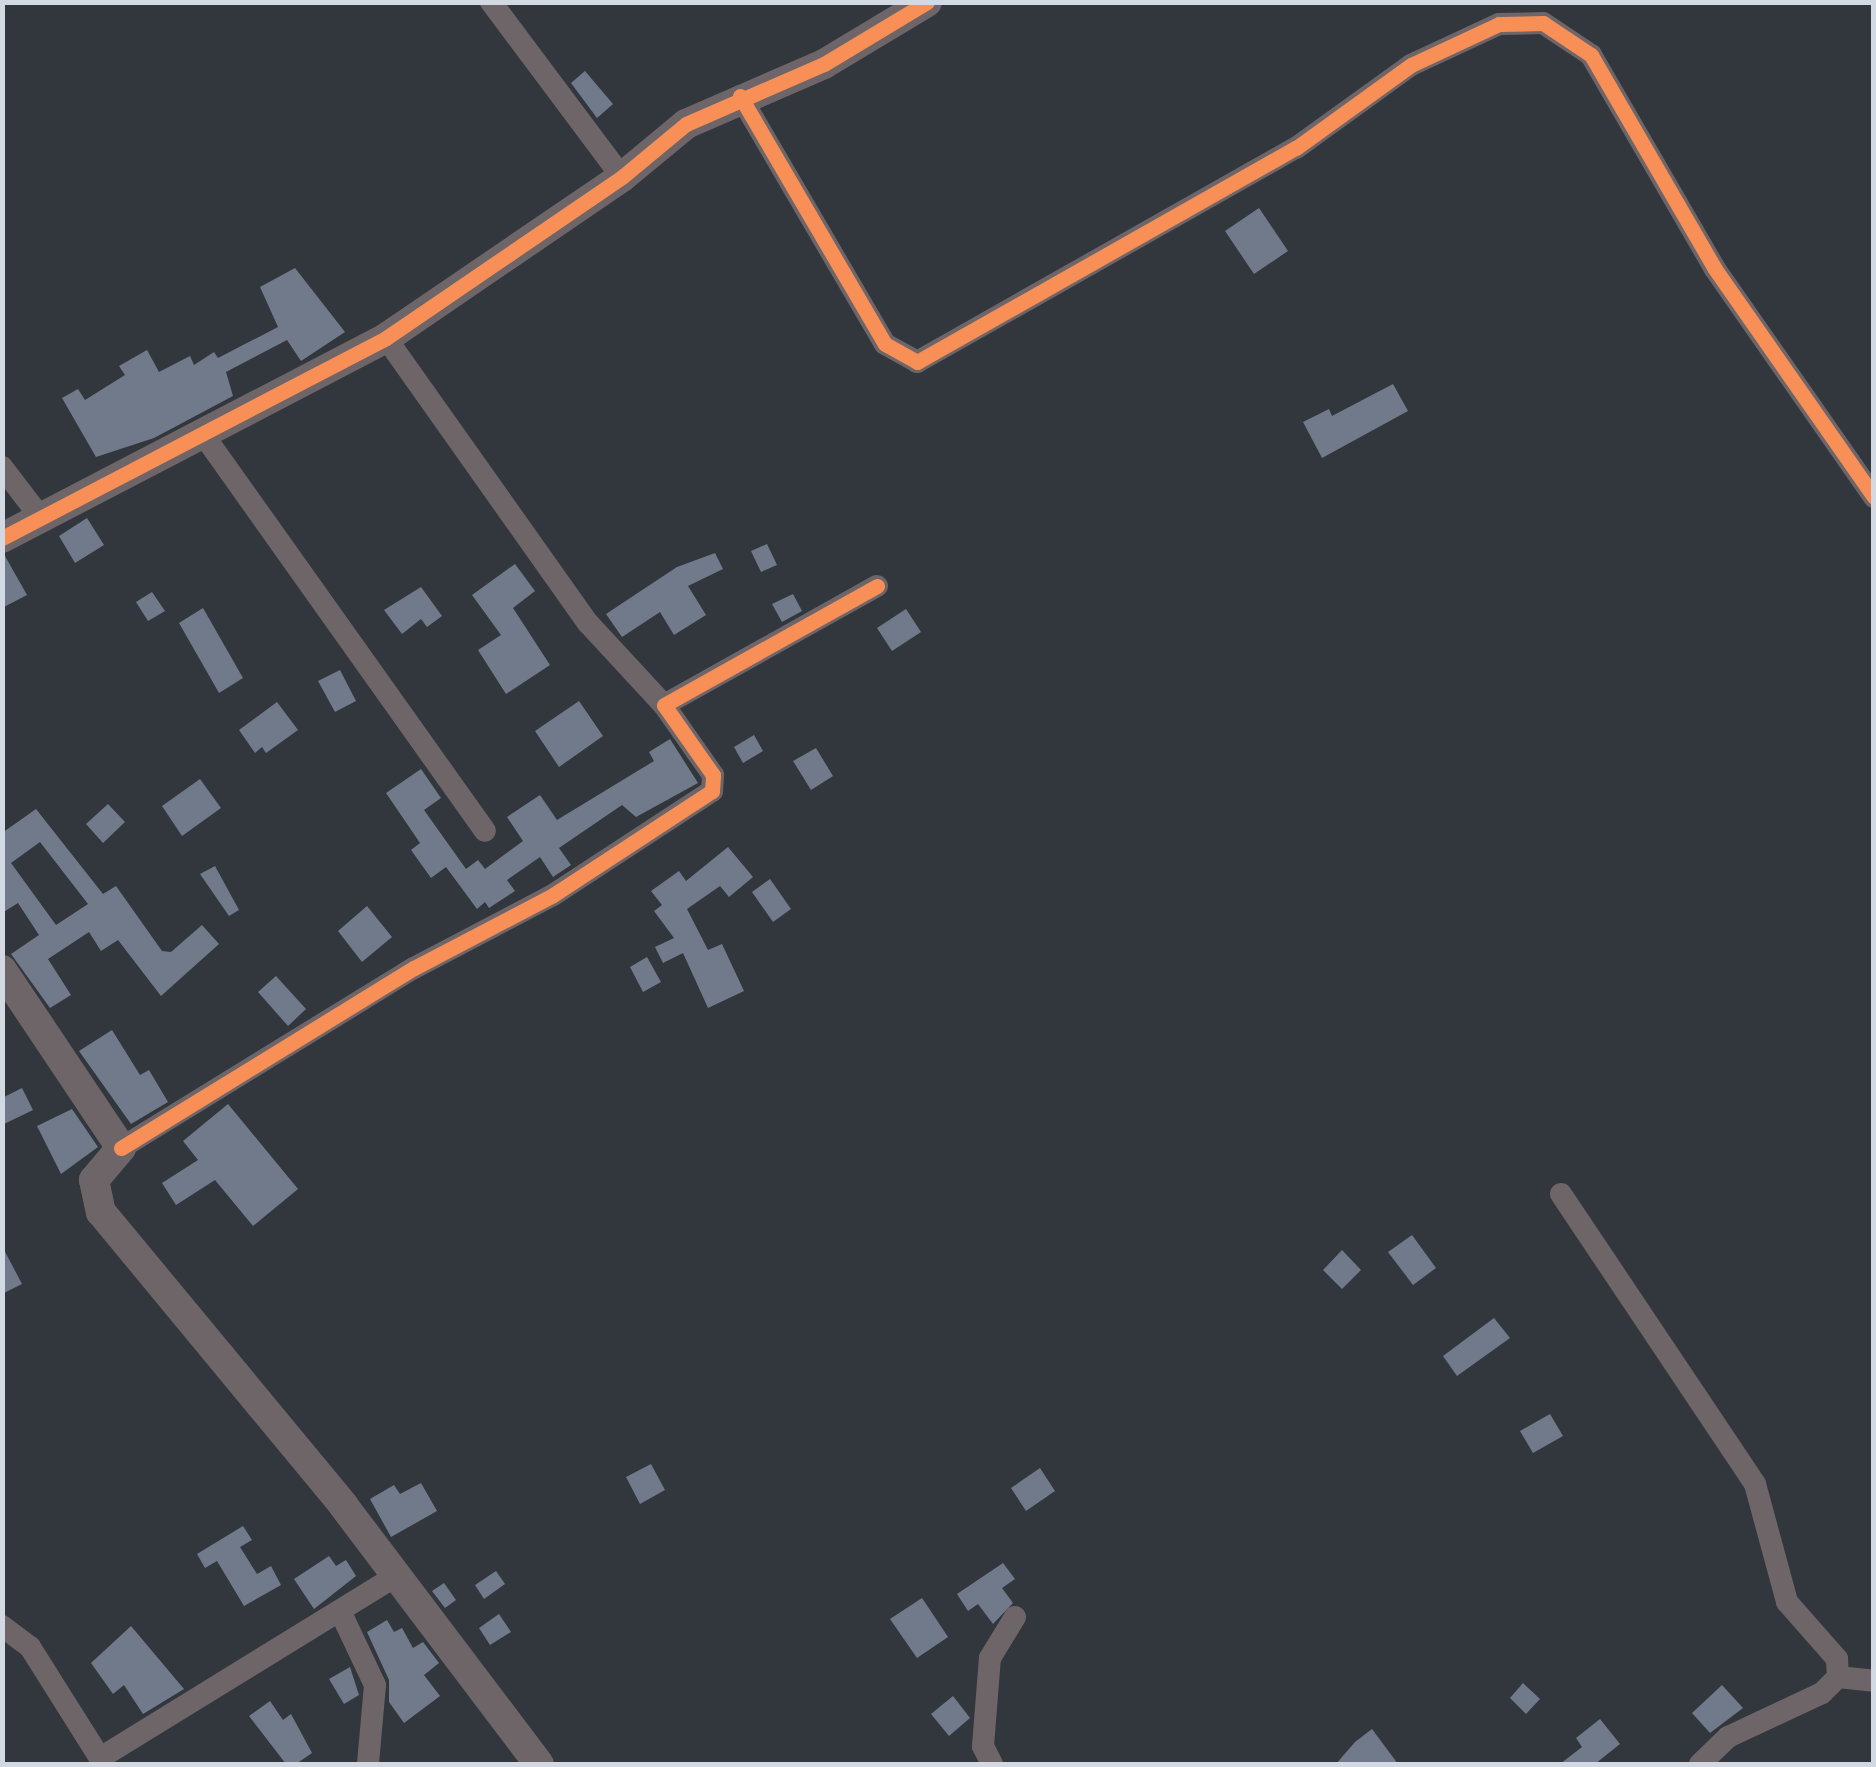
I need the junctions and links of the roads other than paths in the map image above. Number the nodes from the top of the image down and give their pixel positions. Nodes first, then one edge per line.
1 (491, 2) edge
2 (927, 2) edge
3 (740, 96) junction
4 (622, 177) junction
5 (386, 338) junction
6 (205, 436) junction
7 (2, 467) edge
8 (1874, 497) edge
9 (41, 518) junction
10 (2, 538) edge
11 (877, 586) dead end
12 (664, 706) junction
13 (485, 831) dead end
14 (2, 970) edge
15 (121, 1148) junction
16 (1562, 1194) dead end
17 (396, 1576) junction
18 (340, 1611) junction
19 (1015, 1617) dead end
20 (2, 1626) edge
21 (1838, 1677) junction
22 (1874, 1680) edge
23 (368, 1764) edge
24 (539, 1764) edge
25 (992, 1764) edge
26 (1700, 1764) edge

1 - 4 street
2 - 3 street
3 - 4 street
3 - 8 street
4 - 5 street
5 - 6 street
5 - 12 street
6 - 9 street
6 - 13 street
7 - 9 street
9 - 10 street
11 - 12 street
12 - 15 street
14 - 15 street
15 - 17 street
16 - 21 street
17 - 18 street
17 - 24 street
18 - 20 street
18 - 23 street
19 - 25 street
21 - 22 street
21 - 26 street

